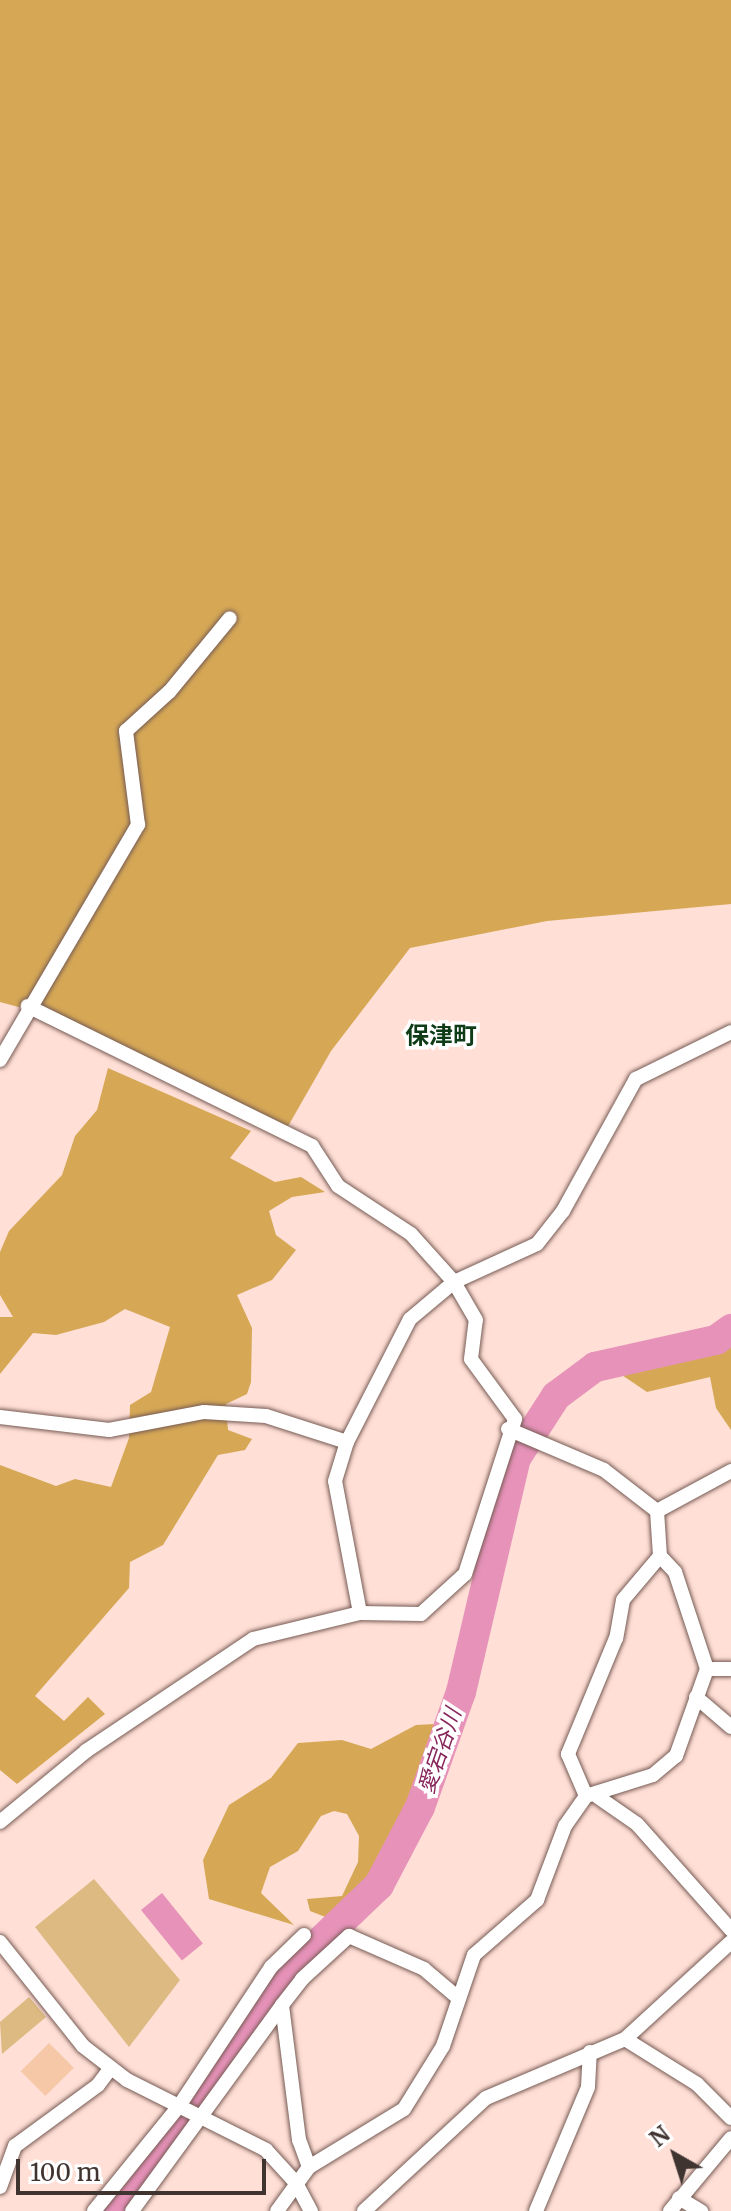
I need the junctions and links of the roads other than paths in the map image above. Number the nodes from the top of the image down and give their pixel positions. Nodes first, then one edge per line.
1 (230, 618) dead end
2 (28, 1006) junction
3 (731, 1032) edge
4 (0, 1060) edge
5 (454, 1282) junction
6 (0, 1417) edge
7 (513, 1430) junction
8 (347, 1442) junction
9 (731, 1471) edge
10 (657, 1511) junction
11 (660, 1556) junction
12 (360, 1613) junction
13 (707, 1669) junction
14 (731, 1669) edge
15 (696, 1697) junction
16 (731, 1727) edge
17 (592, 1797) junction
18 (0, 1822) edge
19 (731, 1930) edge
20 (304, 1935) dead end
21 (0, 1942) edge
22 (731, 1942) edge
23 (456, 1996) junction
24 (282, 2005) junction
25 (625, 2039) junction
26 (590, 2052) junction
27 (110, 2069) junction
28 (181, 2107) junction
29 (202, 2117) junction
30 (731, 2118) edge
31 (731, 2138) edge
32 (309, 2167) junction
33 (296, 2183) junction
34 (0, 2187) edge
35 (679, 2198) junction
36 (94, 2211) edge
37 (132, 2211) edge
38 (277, 2211) edge
39 (311, 2211) edge
40 (364, 2211) edge
41 (536, 2211) edge
42 (670, 2211) edge
43 (701, 2211) edge

1 - 2 street
2 - 4 street
2 - 5 street
3 - 5 street
5 - 7 street
5 - 8 street
6 - 8 street
7 - 10 street
7 - 12 street
8 - 12 street
9 - 10 street
10 - 11 street
11 - 13 street
11 - 17 street
12 - 18 street
13 - 14 street
13 - 15 street
15 - 16 street
15 - 17 street
17 - 19 street
17 - 23 street
20 - 28 street
21 - 27 street
22 - 25 street
23 - 24 street
23 - 32 street
24 - 29 street
24 - 32 street
25 - 26 street
25 - 30 street
26 - 40 street
26 - 41 street
27 - 28 street
27 - 34 street
28 - 29 street
28 - 36 street
29 - 33 street
29 - 37 street
31 - 35 street
32 - 33 street
33 - 38 street
33 - 39 street
35 - 42 street
35 - 43 street

